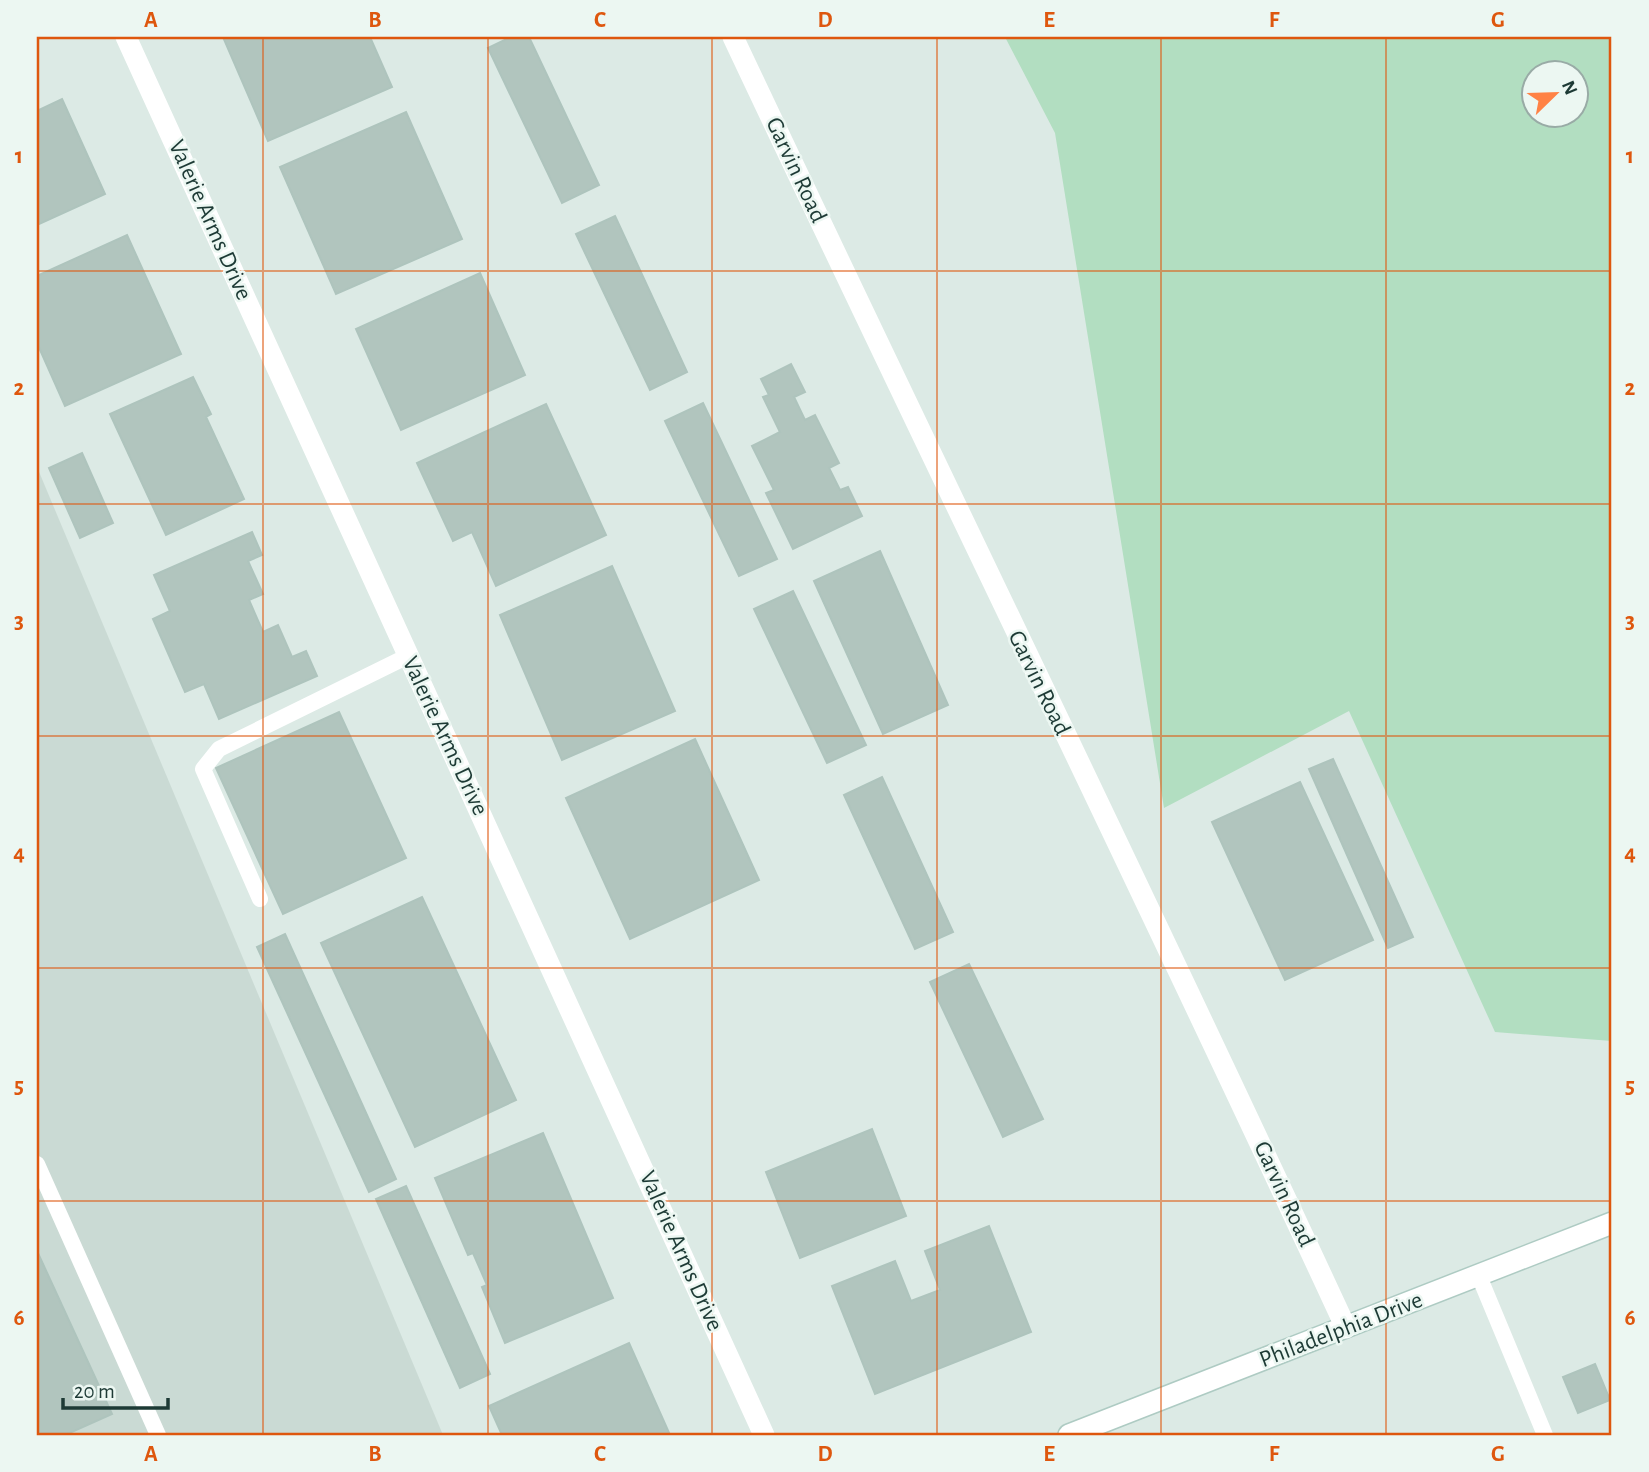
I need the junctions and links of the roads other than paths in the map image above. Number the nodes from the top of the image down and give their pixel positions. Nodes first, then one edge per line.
1 (126, 37) edge
2 (733, 37) edge
3 (408, 656) junction
4 (260, 899) dead end
5 (37, 1164) edge
6 (1612, 1223) edge
7 (1479, 1276) junction
8 (1346, 1328) junction
9 (159, 1435) edge
10 (764, 1435) edge
11 (1069, 1435) edge
12 (1545, 1435) edge

1 - 3 street, Valerie Arms Drive
2 - 8 street, Garvin Road
3 - 4 lane
3 - 10 street, Valerie Arms Drive
5 - 9 lane
6 - 7 street, Philadelphia Drive
7 - 8 street, Philadelphia Drive
7 - 12 lane
8 - 11 street, Philadelphia Drive

